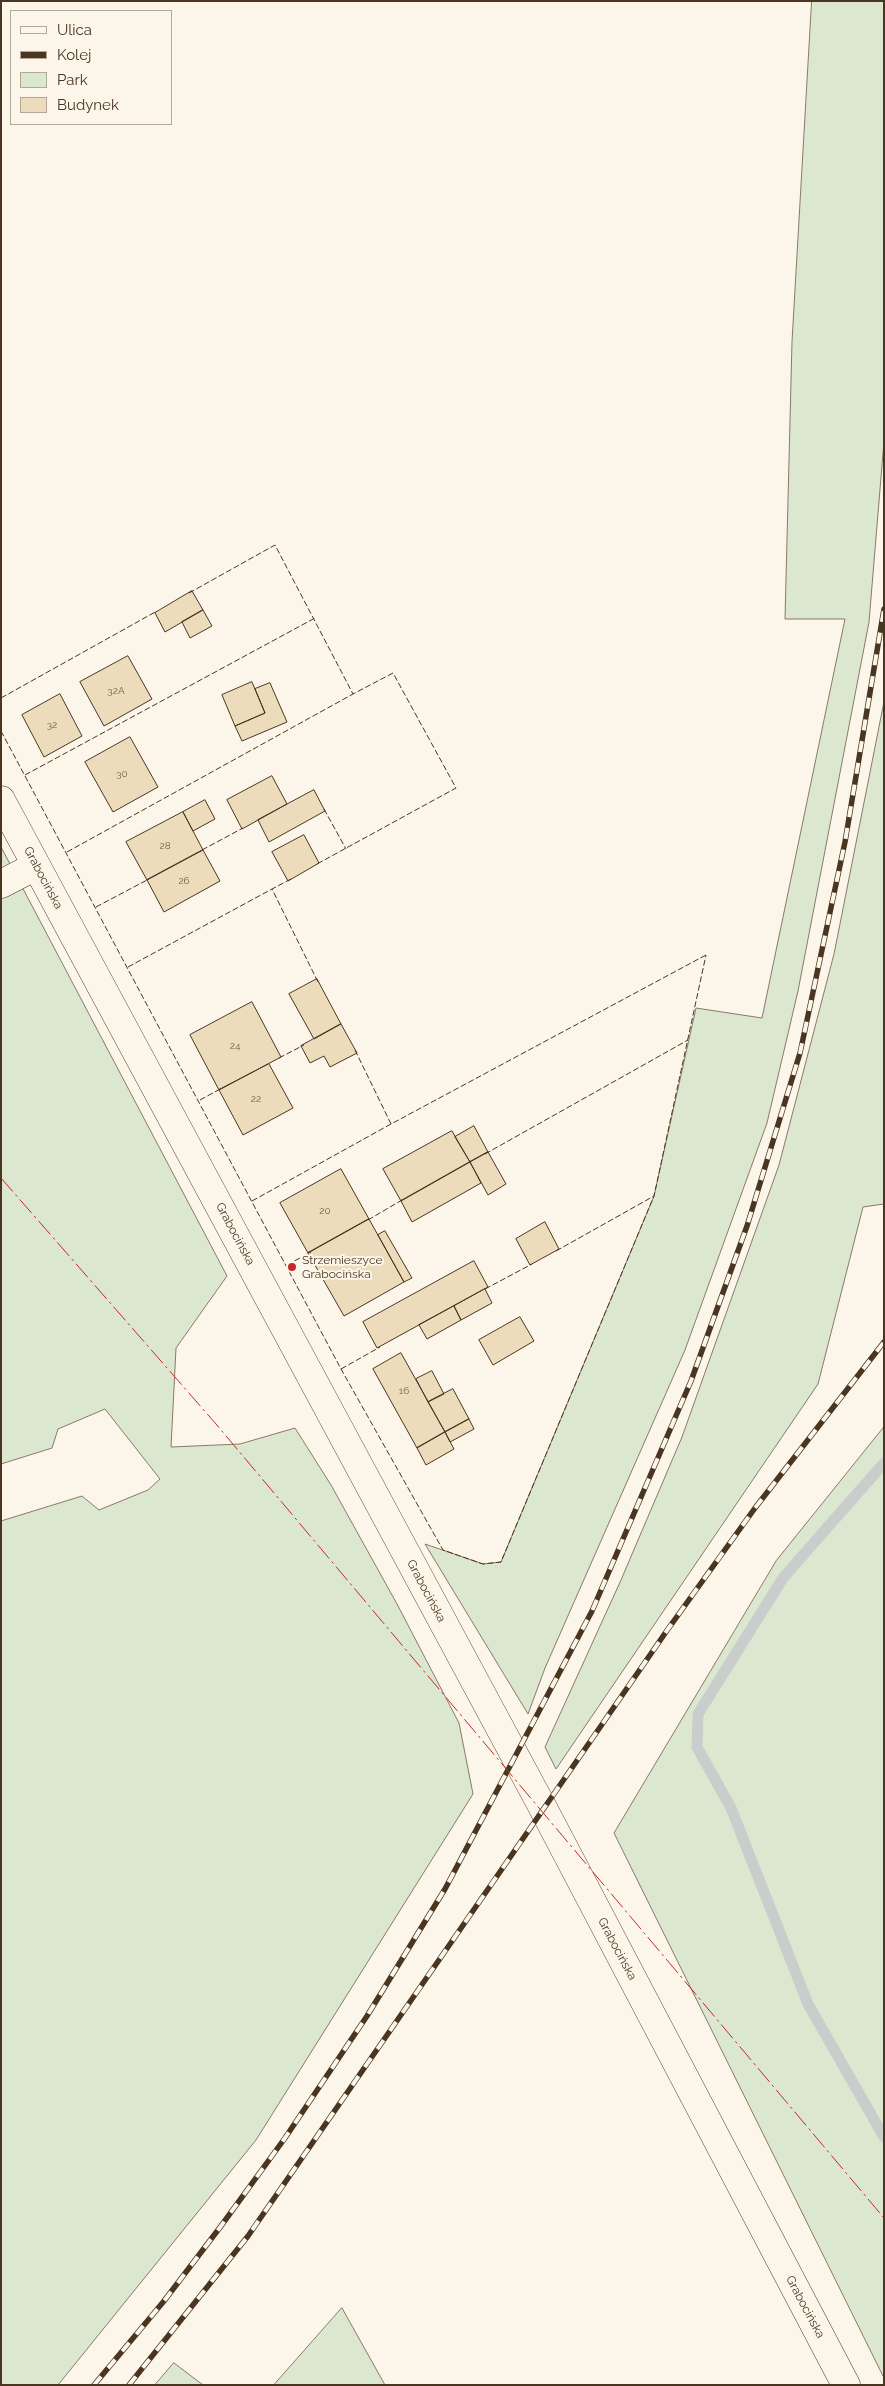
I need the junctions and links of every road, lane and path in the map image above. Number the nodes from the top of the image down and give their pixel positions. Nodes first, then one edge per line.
1 (1, 800) edge
2 (36, 866) junction
3 (1, 884) edge
4 (846, 2385) edge

1 - 2 street, Grabocińska
2 - 3 street
2 - 4 street, Grabocińska

